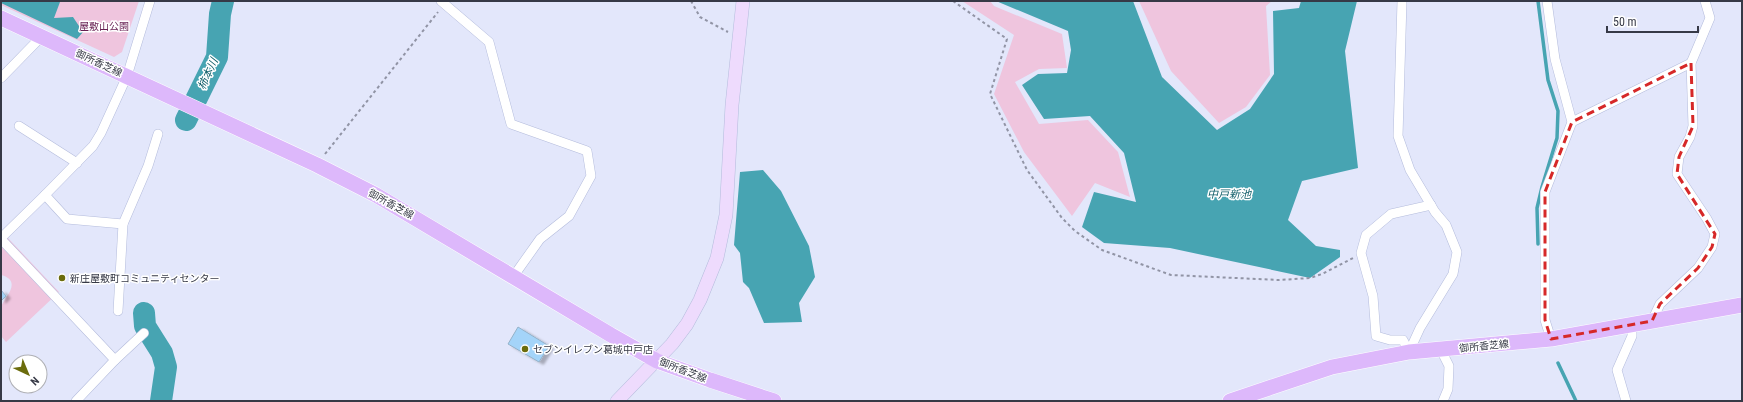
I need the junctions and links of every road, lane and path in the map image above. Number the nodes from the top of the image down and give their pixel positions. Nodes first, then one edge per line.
1 (150, 1) edge
2 (691, 1) edge
3 (743, 1) edge
4 (953, 1) edge
5 (1402, 1) edge
6 (1547, 1) edge
7 (1705, 1) edge
8 (443, 3) edge
9 (1, 18) edge
10 (42, 36) junction
11 (738, 37) junction
12 (1691, 63) junction
13 (127, 76) junction
14 (1, 78) edge
15 (1572, 122) junction
16 (19, 126) dead end
17 (158, 134) dead end
18 (77, 163) junction
19 (317, 165) junction
20 (45, 195) junction
21 (1431, 205) junction
22 (124, 224) junction
23 (1, 238) edge
24 (1361, 253) junction
25 (513, 277) junction
26 (1742, 305) edge
27 (118, 311) dead end
28 (1652, 321) junction
29 (1632, 324) junction
30 (144, 333) dead end
31 (1551, 339) junction
32 (1441, 350) junction
33 (1409, 352) junction
34 (115, 360) junction
35 (657, 361) junction
36 (76, 401) edge
37 (617, 401) edge
38 (774, 401) edge
39 (1230, 401) edge
40 (1442, 401) edge
41 (1626, 401) edge

1 - 13 street
2 - 11 path
3 - 11 street
4 - 24 path
5 - 21 street
6 - 15 street
7 - 12 street
8 - 19 path
8 - 25 street
9 - 10 main road, 御所香芝線
10 - 13 main road, 御所香芝線
10 - 14 street
11 - 35 street
12 - 15 street
12 - 28 street
13 - 18 street
13 - 19 main road, 御所香芝線
15 - 31 street
16 - 18 street
17 - 22 street
18 - 20 street
19 - 25 main road, 御所香芝線
20 - 22 street
20 - 23 street
21 - 24 street
21 - 33 street
22 - 27 street
23 - 34 street
24 - 33 street
25 - 35 main road, 御所香芝線
26 - 28 main road, 御所香芝線
28 - 29 main road, 御所香芝線
29 - 31 main road, 御所香芝線
29 - 41 street
30 - 34 street
31 - 32 main road, 御所香芝線
32 - 33 main road, 御所香芝線
32 - 40 street
33 - 39 main road, 御所香芝線
34 - 36 street
35 - 37 street
35 - 38 main road, 御所香芝線

